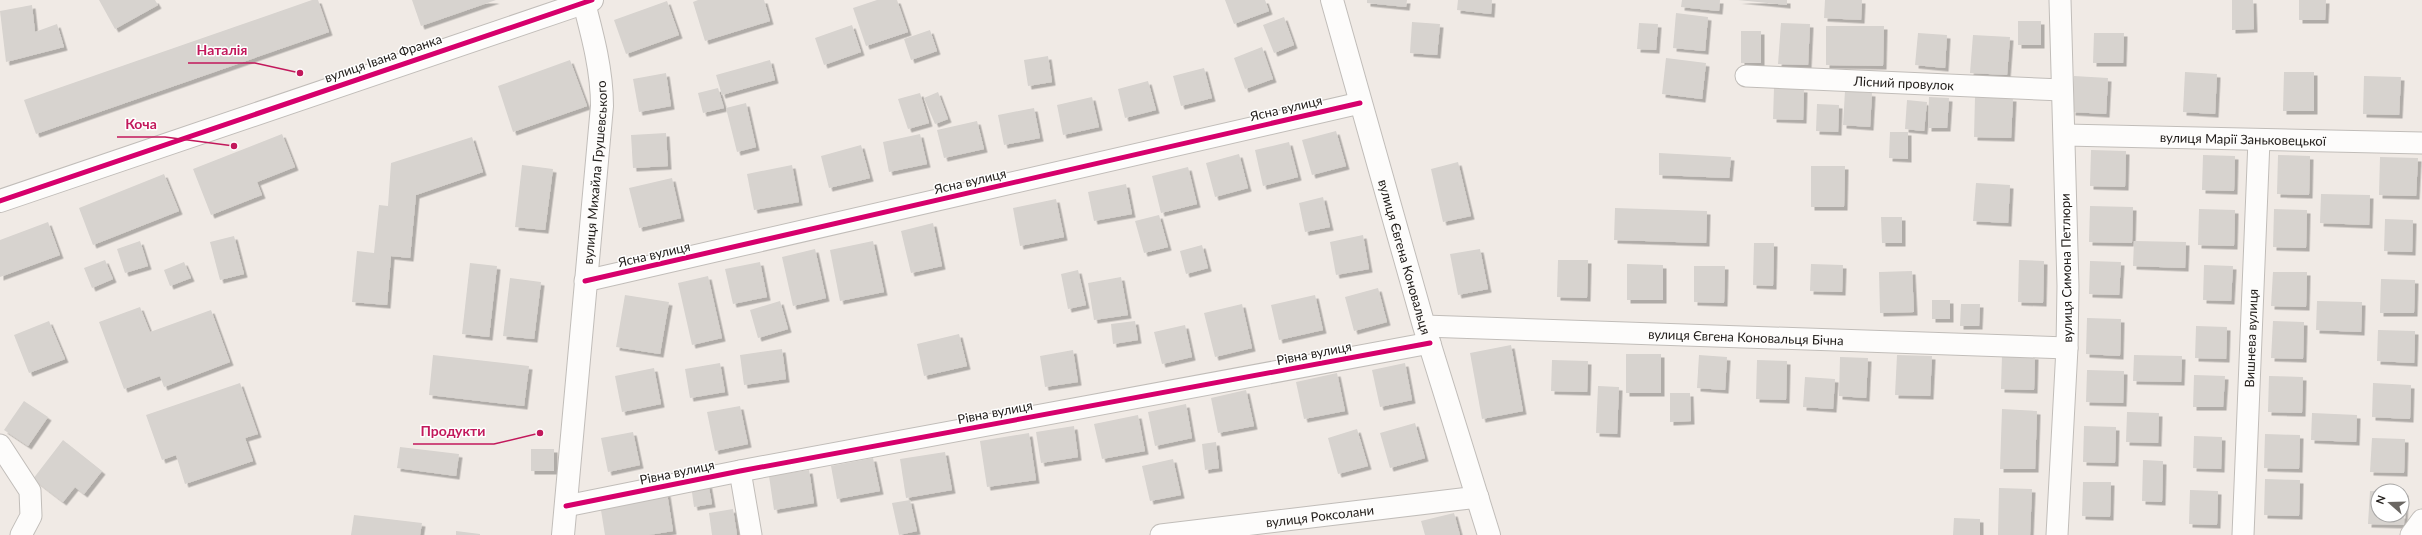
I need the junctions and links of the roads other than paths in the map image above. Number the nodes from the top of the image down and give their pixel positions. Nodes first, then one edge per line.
1 (1332, 0) edge
2 (2060, 0) edge
3 (588, 2) edge
4 (1746, 76) dead end
5 (2062, 90) junction
6 (1360, 103) junction
7 (2065, 135) junction
8 (2259, 140) junction
9 (2422, 143) edge
10 (0, 201) edge
11 (585, 281) junction
12 (1427, 334) junction
13 (2067, 348) junction
14 (0, 445) edge
15 (740, 471) junction
16 (1478, 497) junction
17 (566, 506) junction
18 (2422, 520) edge
19 (21, 535) edge
20 (563, 535) edge
21 (752, 535) edge
22 (1161, 535) edge
23 (1489, 535) edge
24 (2057, 535) edge
25 (2243, 535) edge
26 (2411, 535) edge

1 - 6 street, вулиця Євгена Коновальця
2 - 5 street, вулиця Симона Петлюри
3 - 10 street, вулиця Івана Франка
3 - 11 street, вулиця Михайла Грушевського
4 - 5 street, Лісний провулок
5 - 7 street, вулиця Симона Петлюри
6 - 11 street, Ясна вулиця
6 - 12 street, вулиця Євгена Коновальця
7 - 8 street, вулиця Марії Заньковецької
7 - 13 street, вулиця Симона Петлюри
8 - 9 street, вулиця Марії Заньковецької
8 - 25 street, Вишнева вулиця
11 - 17 street, вулиця Михайла Грушевського
12 - 13 street, вулиця Євгена Коновальця Бічна
12 - 15 street, Рівна вулиця
12 - 16 street, вулиця Євгена Коновальця
13 - 24 street, вулиця Симона Петлюри
14 - 19 street
15 - 17 street, Рівна вулиця
15 - 21 street
16 - 22 street, вулиця Роксолани
16 - 23 street, вулиця Євгена Коновальця
17 - 20 street, вулиця Михайла Грушевського
18 - 26 street

